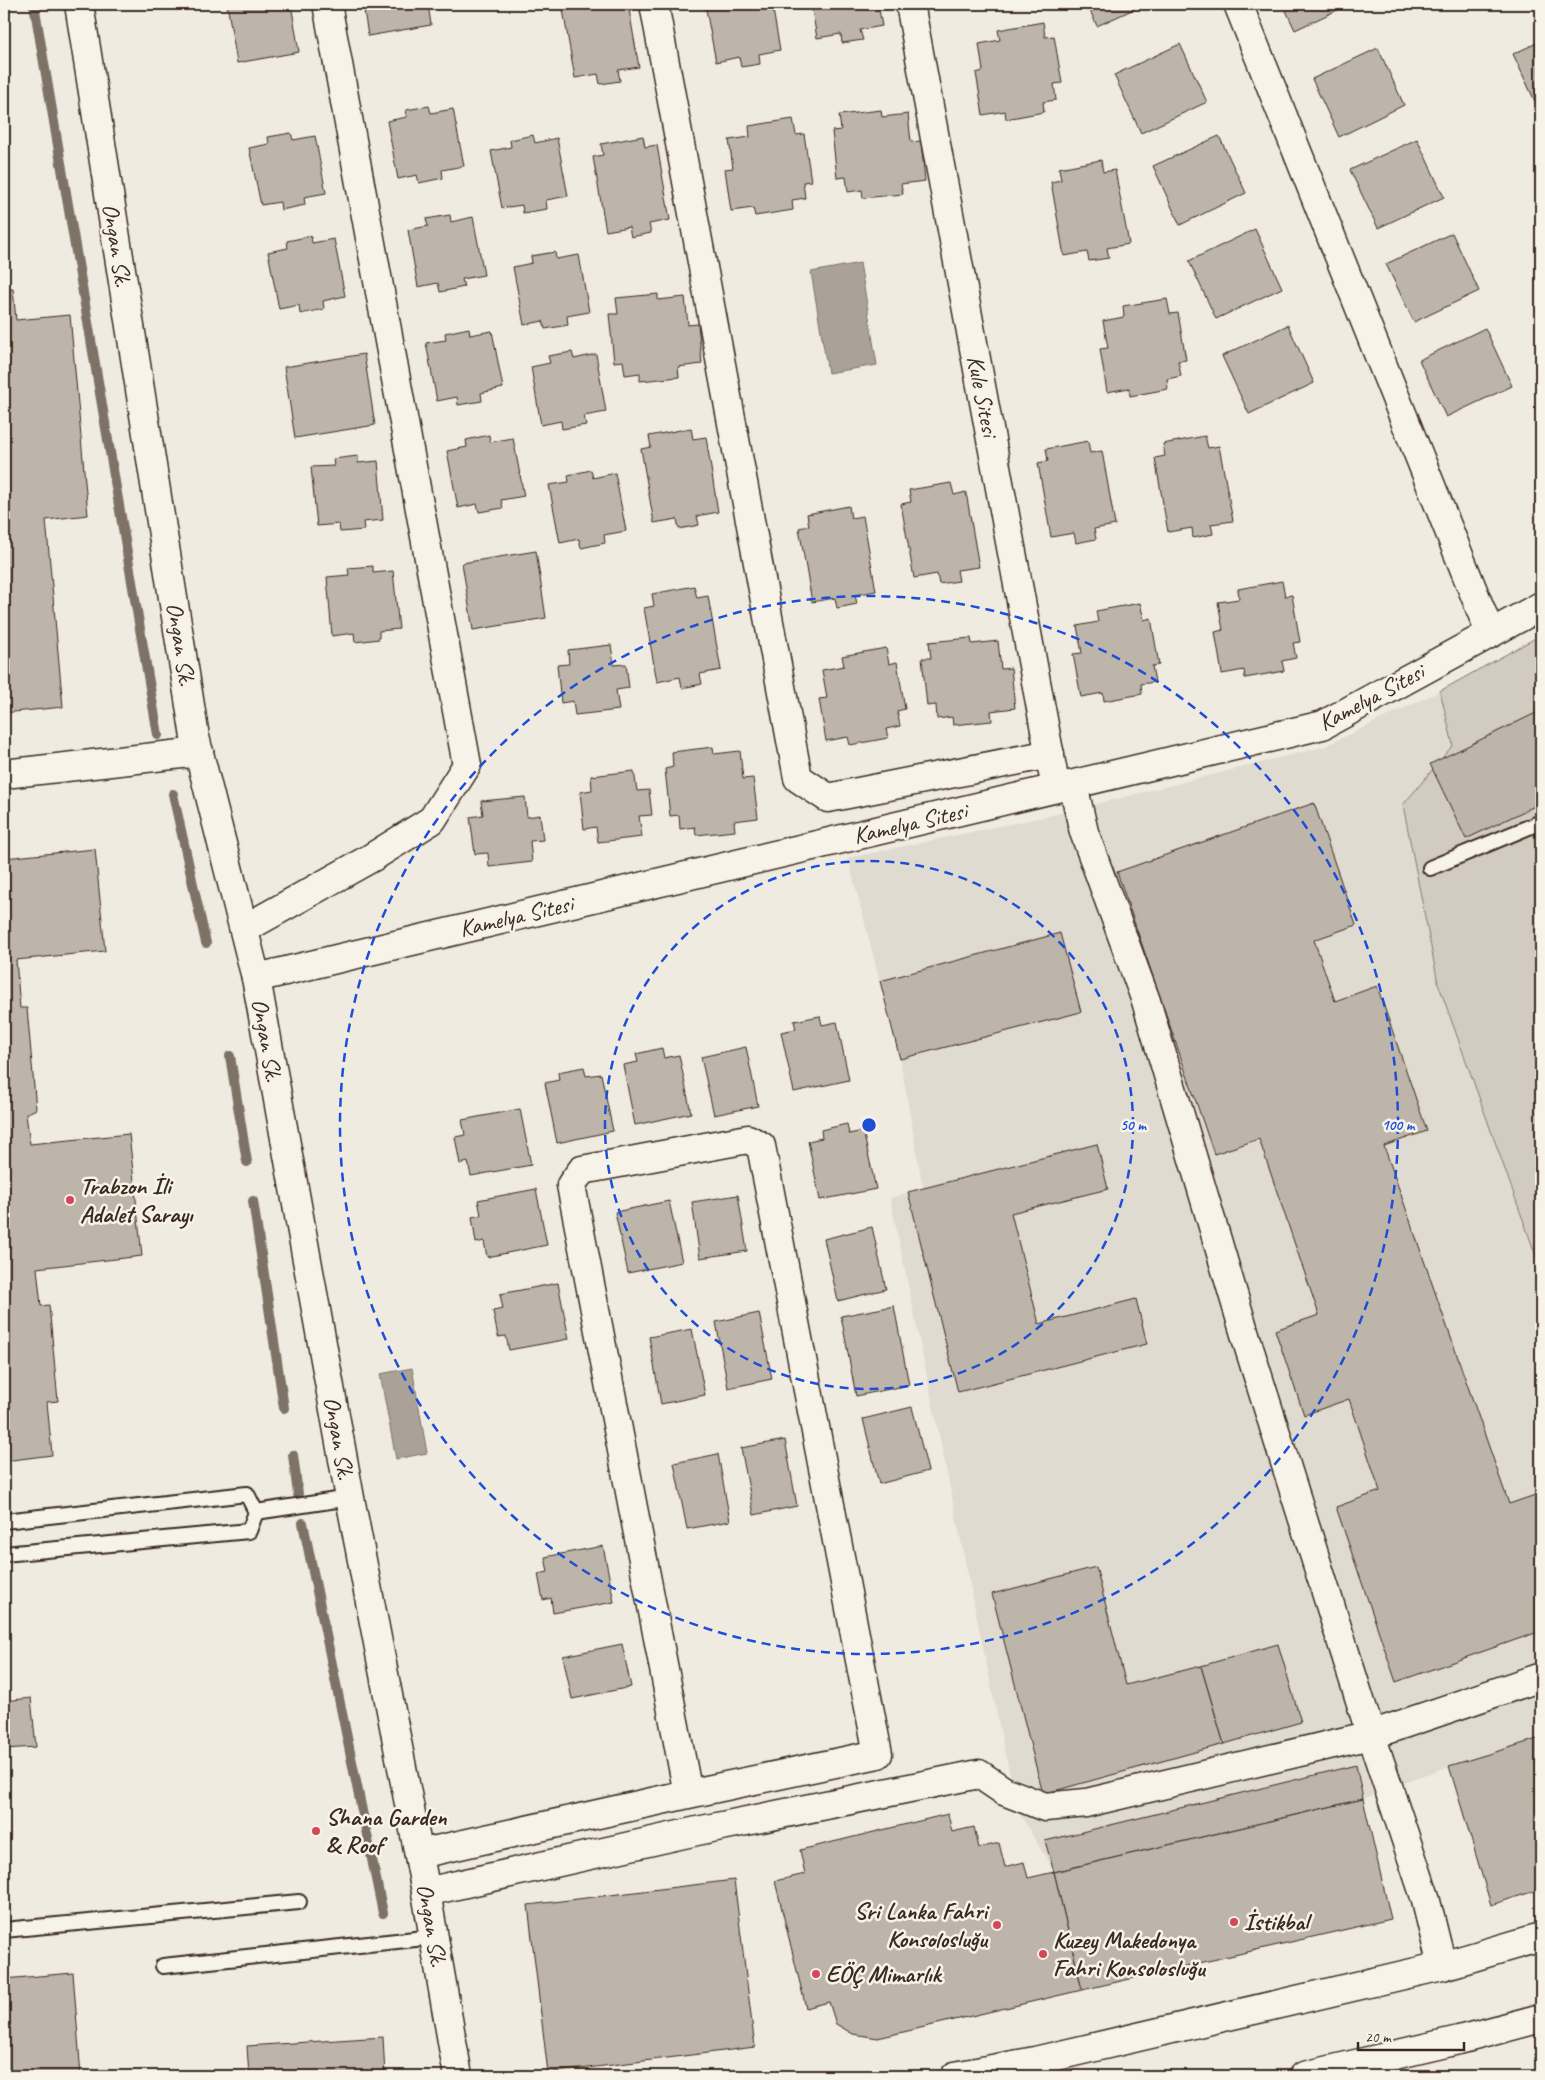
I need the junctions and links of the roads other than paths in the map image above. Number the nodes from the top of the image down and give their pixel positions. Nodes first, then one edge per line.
1 (79, 4) edge
2 (328, 4) edge
3 (654, 4) edge
4 (910, 4) edge
5 (1238, 4) edge
6 (1541, 606) edge
7 (1490, 633) junction
8 (199, 752) junction
9 (1050, 754) junction
10 (4, 774) edge
11 (1064, 787) junction
12 (1541, 822) edge
13 (1430, 868) dead end
14 (244, 929) junction
15 (256, 978) junction
16 (350, 1498) junction
17 (256, 1512) junction
18 (4, 1521) edge
19 (4, 1554) edge
20 (1541, 1677) edge
21 (1371, 1735) junction
22 (688, 1794) junction
23 (419, 1854) junction
24 (426, 1892) junction
25 (299, 1902) dead end
26 (4, 1930) edge
27 (434, 1937) junction
28 (1541, 1937) edge
29 (163, 1966) dead end
30 (1442, 1966) junction
31 (1541, 2018) edge
32 (458, 2076) edge
33 (955, 2076) edge
34 (1304, 2076) edge

1 - 8 main road, Ongan Sk.
2 - 14 main road
3 - 9 main road
4 - 9 main road, Kule Sitesi
5 - 7 main road
6 - 7 main road, Kamelya Sitesi
7 - 11 main road, Kamelya Sitesi
8 - 10 main road
8 - 14 main road, Ongan Sk.
9 - 11 main road, Kule Sitesi
11 - 15 main road, Kamelya Sitesi
11 - 21 main road, Kule Sitesi
12 - 13 lane
14 - 15 main road, Ongan Sk.
15 - 16 main road, Ongan Sk.
16 - 17 lane
16 - 23 main road, Ongan Sk.
17 - 18 lane
17 - 19 lane
20 - 21 main road
21 - 24 main road
21 - 30 main road, Kule Sitesi
22 - 22 main road
22 - 23 main road
23 - 24 main road, Ongan Sk.
24 - 27 main road, Ongan Sk.
25 - 26 lane
27 - 29 lane
27 - 32 main road, Ongan Sk.
28 - 30 main road
30 - 33 main road
31 - 34 main road

